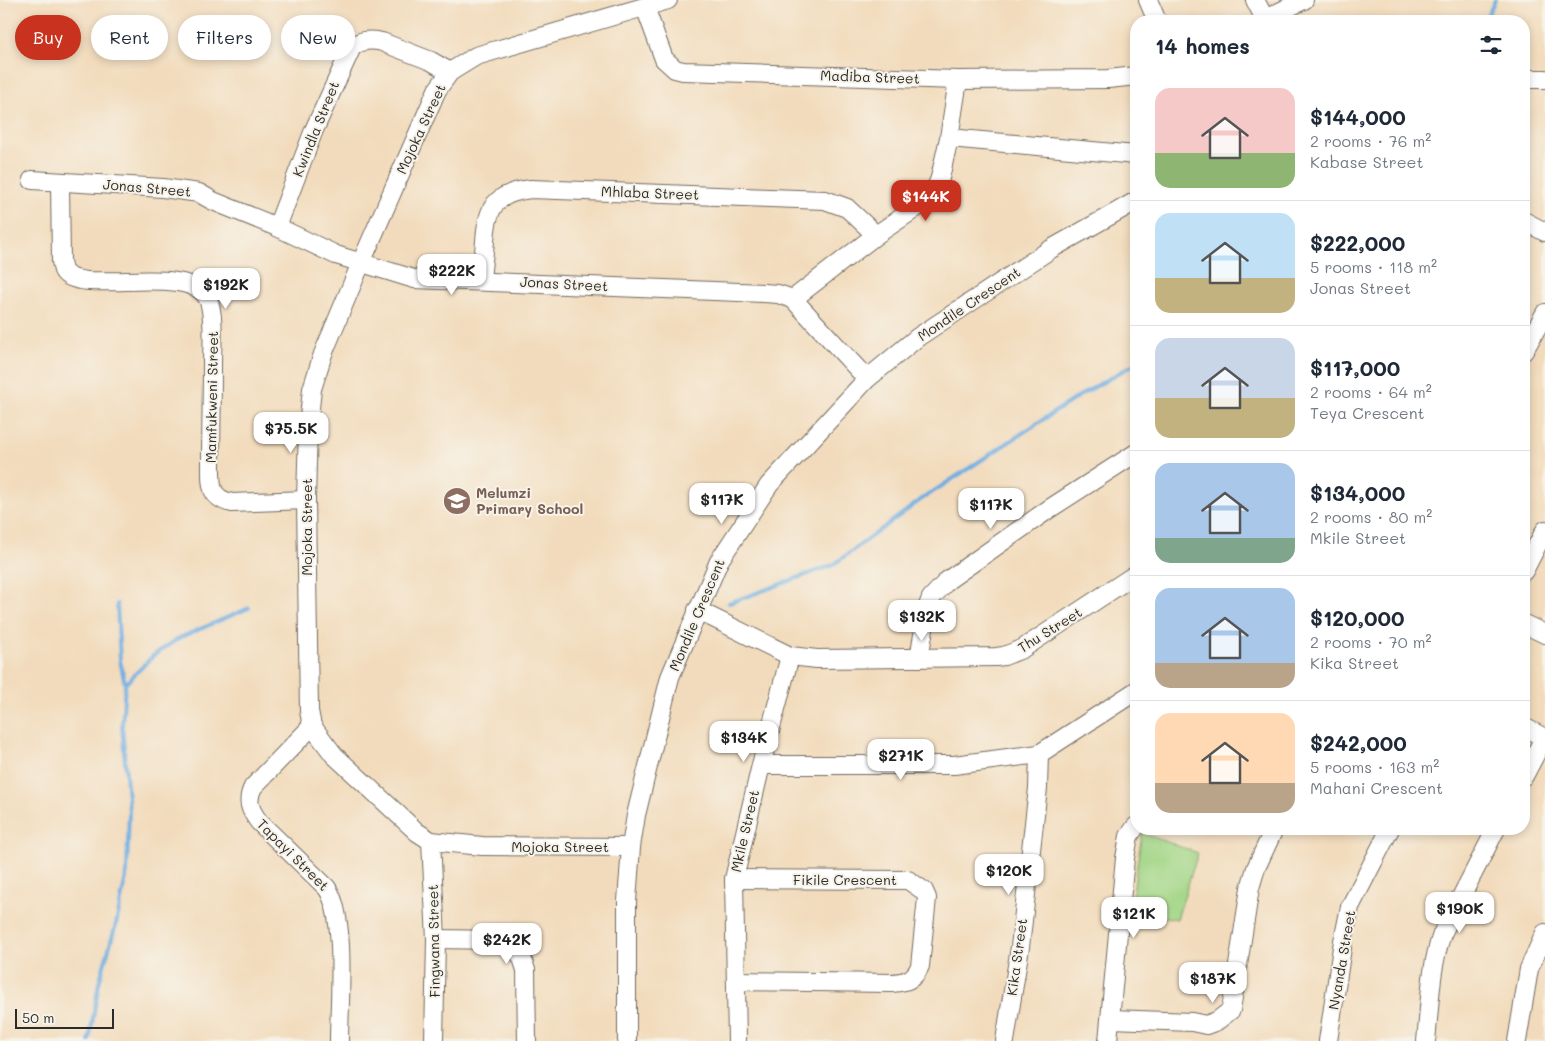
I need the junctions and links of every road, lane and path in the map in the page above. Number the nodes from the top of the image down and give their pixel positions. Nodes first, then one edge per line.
1 (668, 0) edge
2 (1148, 0) edge
3 (1255, 0) edge
4 (1304, 0) edge
5 (645, 7) junction
6 (1154, 15) edge
7 (1263, 15) edge
8 (1276, 15) edge
9 (450, 72) junction
10 (1130, 78) edge
11 (1530, 79) edge
12 (1545, 79) edge
13 (958, 80) junction
14 (949, 138) junction
15 (1130, 153) edge
16 (32, 180) dead end
17 (60, 182) junction
18 (1130, 204) edge
19 (1530, 224) edge
20 (277, 227) junction
21 (1545, 232) edge
22 (876, 235) junction
23 (361, 263) junction
24 (481, 280) junction
25 (793, 298) junction
26 (1545, 313) edge
27 (1530, 340) edge
28 (868, 379) junction
29 (1130, 457) edge
30 (306, 500) junction
31 (1545, 530) edge
32 (1530, 559) edge
33 (1130, 578) edge
34 (697, 610) junction
35 (1530, 627) edge
36 (1545, 634) edge
37 (790, 656) junction
38 (919, 658) junction
39 (1130, 695) edge
40 (312, 726) junction
41 (1530, 730) edge
42 (1544, 738) edge
43 (1039, 754) junction
44 (761, 765) junction
45 (1530, 765) edge
46 (1130, 835) edge
47 (1271, 835) edge
48 (1387, 835) edge
49 (1493, 835) edge
50 (431, 841) junction
51 (631, 847) junction
52 (734, 879) junction
53 (1545, 933) edge
54 (436, 939) junction
55 (736, 981) junction
56 (1111, 1019) junction
57 (339, 1041) edge
58 (434, 1041) edge
59 (527, 1041) edge
60 (627, 1041) edge
61 (737, 1041) edge
62 (1005, 1041) edge
63 (1108, 1041) edge
64 (1328, 1041) edge
65 (1426, 1041) edge
66 (1517, 1041) edge

1 - 5 street, Mojoka Street
2 - 6 street
3 - 7 street
4 - 8 street
5 - 9 street, Mojoka Street
5 - 13 street, Madiba Street
9 - 20 street, Kwindla Street
9 - 23 street, Mojoka Street
10 - 13 street, Madiba Street
11 - 12 street
13 - 14 street
14 - 15 street
14 - 22 street
16 - 17 street, Jonas Street
17 - 20 street, Jonas Street
17 - 30 street, Mamfukweni Street
18 - 28 street, Mondile Crescent
19 - 21 street
20 - 23 street, Jonas Street
22 - 24 street, Mhlaba Street
22 - 25 street
23 - 24 street, Jonas Street
23 - 30 street, Mojoka Street
24 - 25 street, Jonas Street
25 - 28 street
26 - 27 street
28 - 34 street, Mondile Crescent
29 - 38 street
30 - 40 street, Mojoka Street
31 - 32 street
33 - 38 street, Thu Street
34 - 37 street, Thu Street
34 - 51 street, Mondile Crescent
35 - 36 street
37 - 38 street, Thu Street
37 - 44 street, Mkile Street
39 - 43 street
40 - 50 street, Mojoka Street
40 - 57 street, Tapayi Street
41 - 42 street
42 - 45 street
43 - 44 street
43 - 62 street, Kika Street
44 - 52 street, Mkile Street
46 - 56 street
47 - 56 street
48 - 64 street, Nyanda Street
49 - 65 street
50 - 51 street, Mojoka Street
50 - 54 street, Fingwana Street
51 - 60 street, Mondile Crescent
52 - 55 street, Mkile Street
52 - 55 street, Fikile Crescent
53 - 66 street
54 - 58 street, Fingwana Street
54 - 59 street
55 - 61 street, Mkile Street
56 - 63 street

